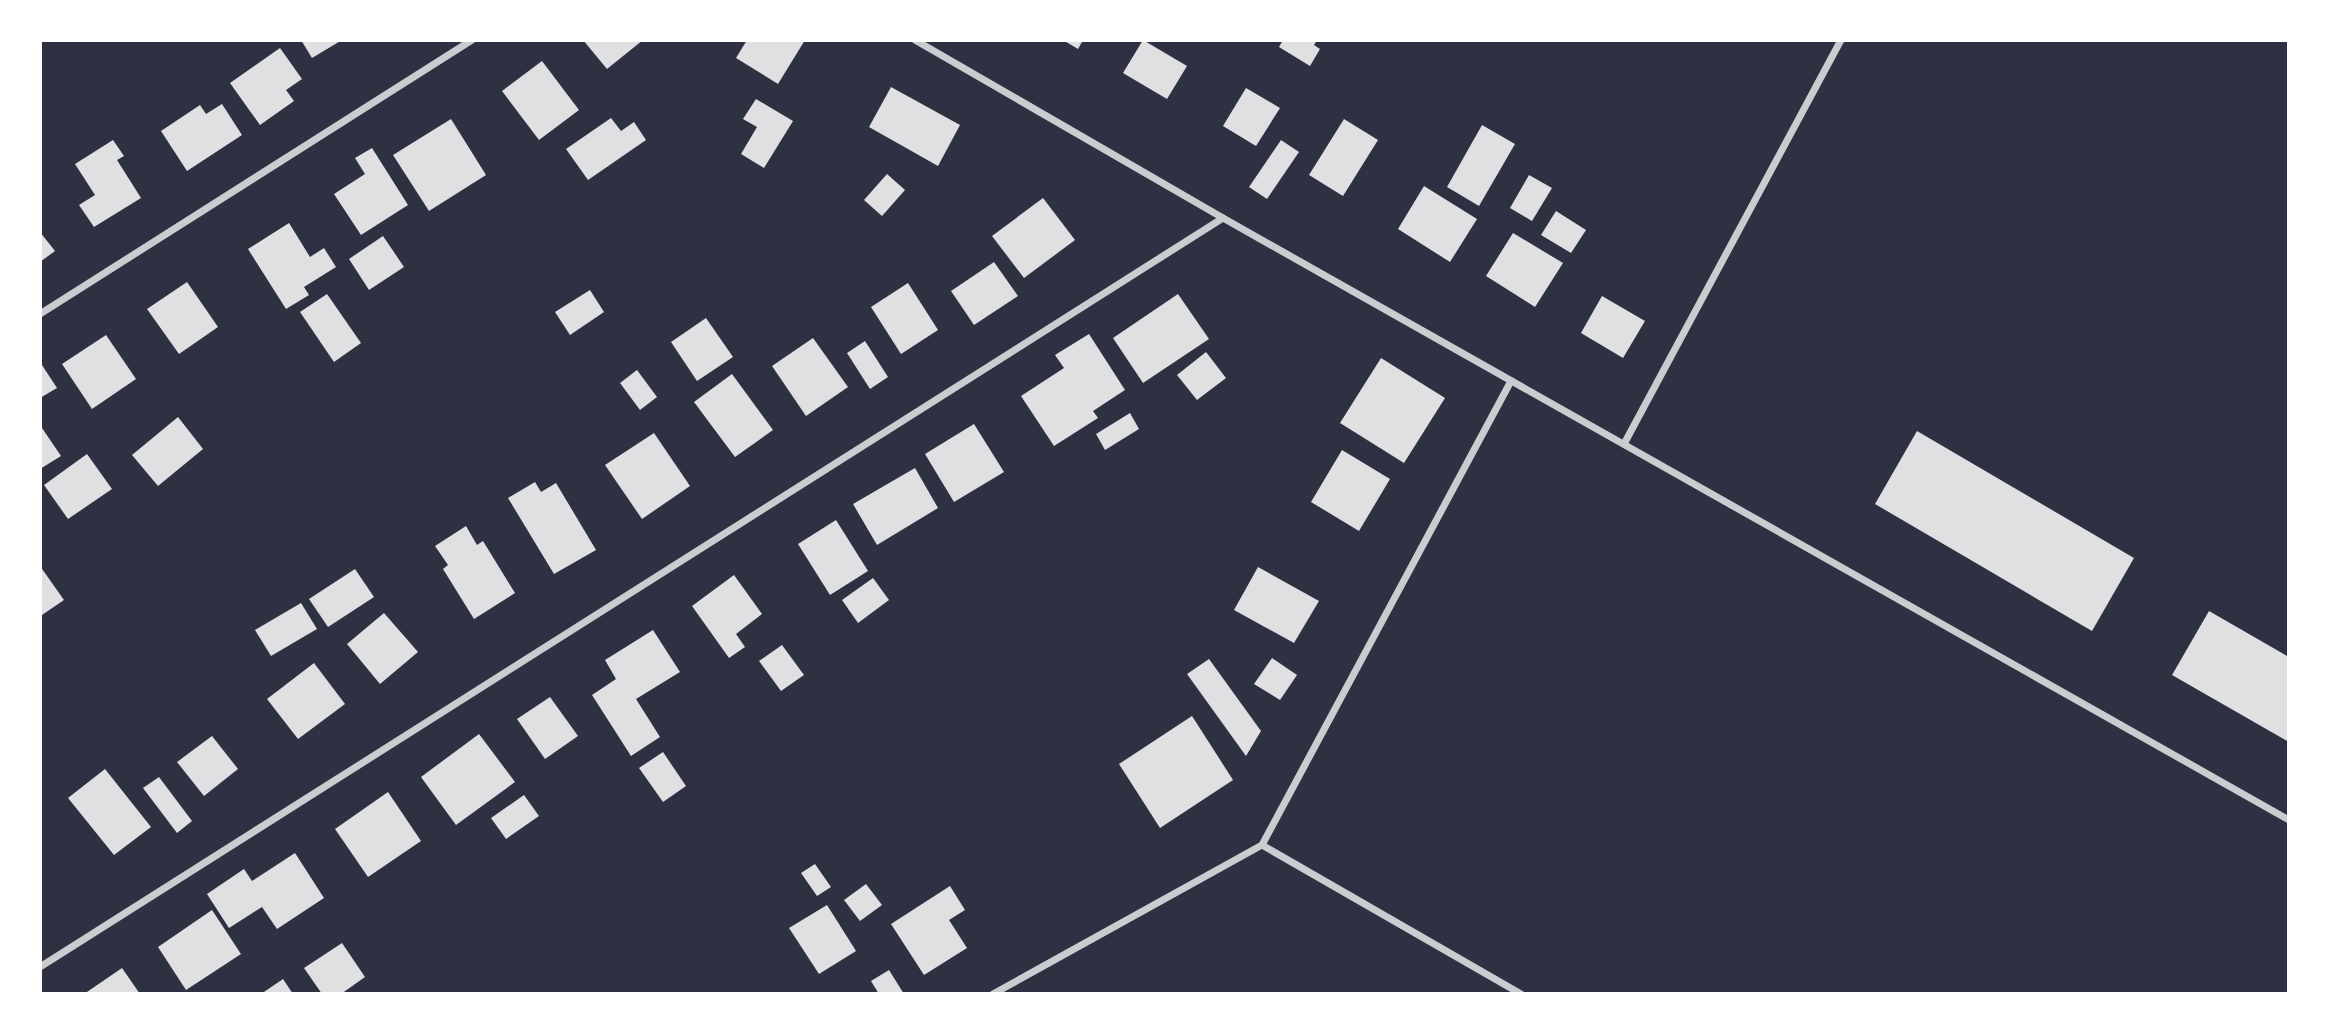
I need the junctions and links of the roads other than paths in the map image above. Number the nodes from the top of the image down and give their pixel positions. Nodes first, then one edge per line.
1 (472, 40) edge
2 (915, 40) edge
3 (1841, 40) edge
4 (1223, 218) junction
5 (40, 314) edge
6 (1511, 381) junction
7 (1624, 444) junction
8 (2289, 820) edge
9 (1262, 845) junction
10 (40, 967) edge
11 (993, 994) edge
12 (1521, 994) edge

1 - 5 street
2 - 4 street
3 - 7 street
4 - 6 street
4 - 10 street
6 - 7 street
6 - 9 street
7 - 8 street
9 - 11 street
9 - 12 street

